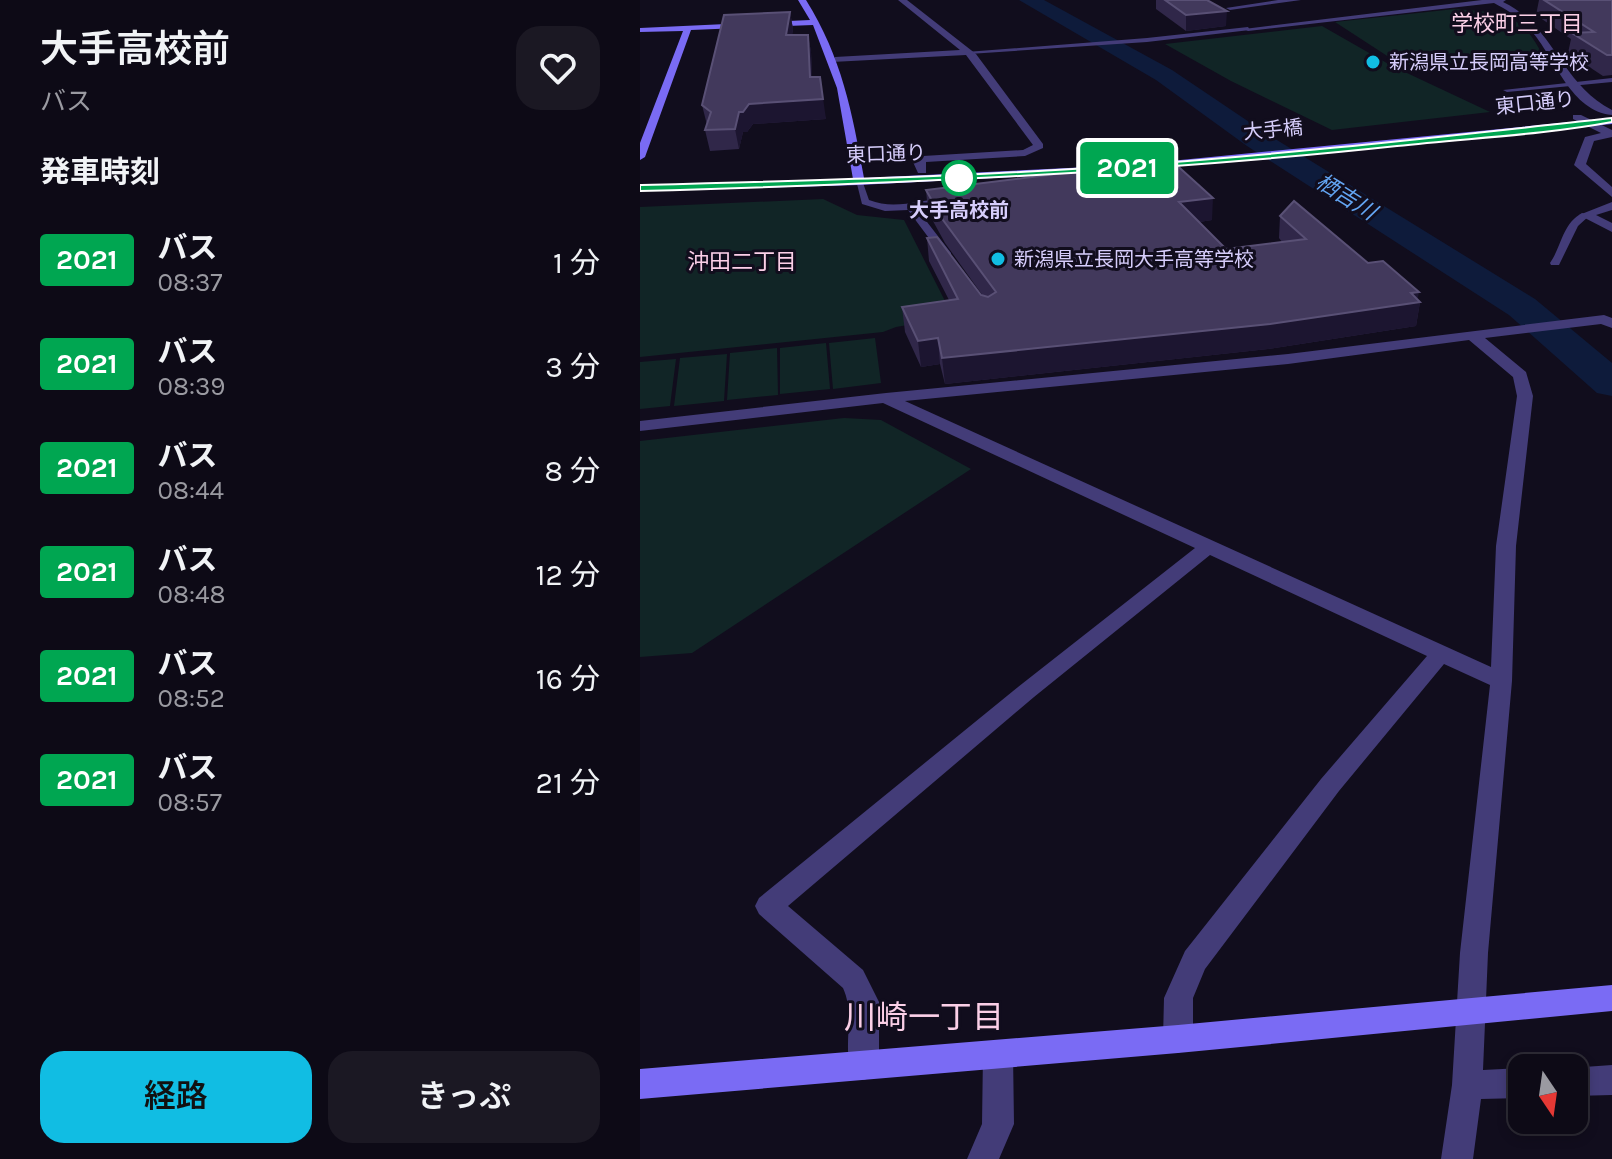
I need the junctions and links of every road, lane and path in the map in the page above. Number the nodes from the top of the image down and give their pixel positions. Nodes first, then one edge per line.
1 (802, 0) edge
2 (902, 0) edge
3 (1297, 0) edge
4 (1397, 0) edge
5 (1502, 0) edge
6 (1477, 1) edge
7 (1495, 1) edge
8 (1217, 6) edge
9 (1230, 8) junction
10 (1515, 8) junction
11 (1529, 8) dead end
12 (1417, 9) junction
13 (1244, 11) dead end
14 (817, 22) junction
15 (688, 28) junction
16 (1248, 29) joint
17 (640, 30) edge
18 (969, 52) junction
19 (835, 60) junction
20 (1612, 80) edge
21 (1572, 83) junction
22 (1507, 90) dead end
23 (1611, 116) edge
24 (1577, 117) junction
25 (1590, 123) junction
26 (1612, 134) edge
27 (1319, 144) joint
28 (1330, 151) joint
29 (1234, 156) junction
30 (640, 157) edge
31 (922, 171) junction
32 (858, 178) junction
33 (640, 179) edge
34 (640, 188) edge
35 (1612, 193) edge
36 (964, 199) edge
37 (1612, 206) edge
38 (912, 209) junction
39 (1585, 215) junction
40 (1612, 228) edge
41 (1555, 263) dead end
42 (954, 265) edge
43 (1605, 322) edge
44 (1480, 337) junction
45 (886, 398) junction
46 (640, 426) edge
47 (1209, 546) junction
48 (1440, 654) junction
49 (1501, 681) junction
50 (1612, 998) edge
51 (1470, 1010) junction
52 (1178, 1039) junction
53 (998, 1054) junction
54 (864, 1066) junction
55 (1612, 1080) edge
56 (1588, 1081) edge
57 (640, 1084) edge
58 (1508, 1084) edge
59 (1467, 1085) junction
60 (983, 1159) edge
61 (1457, 1159) edge

1 - 14 street
2 - 18 street
3 - 9 street
4 - 12 street
5 - 7 street
6 - 7 street
6 - 12 street
7 - 10 street
8 - 9 street
9 - 13 street
10 - 11 street
10 - 21 street
12 - 16 street
14 - 15 street
14 - 19 street
15 - 17 street
15 - 30 street
16 - 18 lane
18 - 19 street
18 - 31 street
19 - 32 street
20 - 21 lane
21 - 22 lane
21 - 23 street
23 - 24 street, 東口通り
23 - 25 street, 東口通り
24 - 25 street
24 - 27 street, 東口通り
25 - 26 street
25 - 28 street, 東口通り
26 - 35 street
27 - 29 street, 大手橋
28 - 29 street, 大手橋
29 - 31 street, 東口通り
29 - 32 street, 東口通り
31 - 32 street, 東口通り
32 - 33 street, 東口通り
32 - 34 street, 東口通り
32 - 38 lane
36 - 38 lane
37 - 39 street
38 - 42 lane
39 - 40 street
39 - 41 lane
43 - 44 street
44 - 45 street
44 - 49 street
45 - 46 street
45 - 47 street
47 - 48 street
47 - 54 street
48 - 49 street
48 - 52 street
49 - 51 street
50 - 51 street
51 - 52 street
51 - 59 street
52 - 53 street
53 - 54 street
53 - 60 street
54 - 57 street
55 - 56 street
58 - 59 street
59 - 61 street

